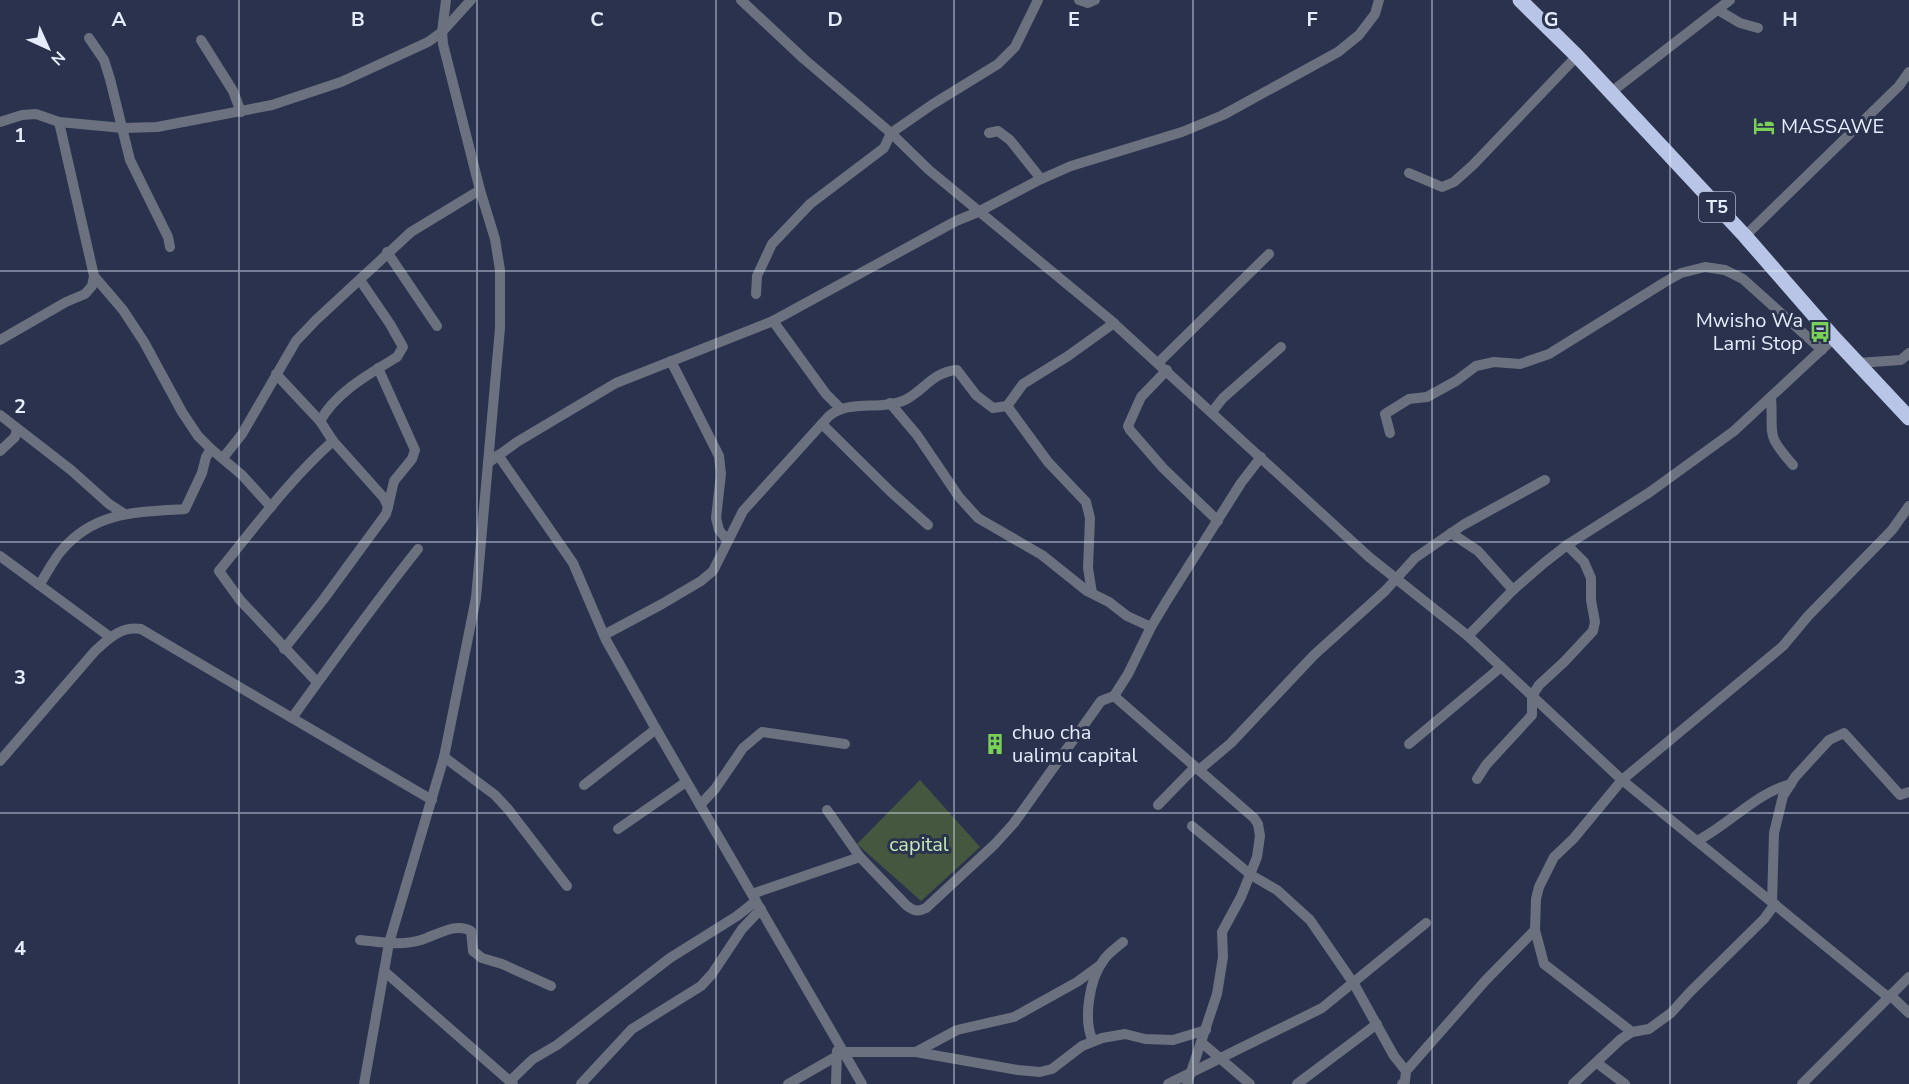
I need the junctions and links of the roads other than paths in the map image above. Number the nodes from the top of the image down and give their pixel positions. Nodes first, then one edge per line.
1 (446, 0) edge
2 (471, 0) edge
3 (741, 0) edge
4 (1038, 0) edge
5 (1079, 0) edge
6 (1095, 0) edge
7 (1379, 0) edge
8 (1520, 0) edge
9 (1731, 0) edge
10 (1719, 10) junction
11 (1758, 28) dead end
12 (442, 32) junction
13 (89, 38) dead end
14 (201, 40) dead end
15 (1577, 56) junction
16 (1909, 72) edge
17 (1610, 93) junction
18 (241, 112) junction
19 (0, 122) edge
20 (59, 122) junction
21 (123, 128) junction
22 (891, 133) junction
23 (989, 133) dead end
24 (1409, 173) dead end
25 (1041, 179) junction
26 (480, 189) junction
27 (978, 212) junction
28 (1745, 236) junction
29 (170, 247) dead end
30 (387, 252) junction
31 (1269, 254) dead end
32 (94, 276) junction
33 (360, 280) junction
34 (109, 293) junction
35 (85, 294) junction
36 (756, 294) dead end
37 (773, 321) junction
38 (1114, 323) junction
39 (437, 326) dead end
40 (1834, 338) junction
41 (0, 340) edge
42 (1281, 347) dead end
43 (1822, 350) junction
44 (1909, 353) edge
45 (671, 361) junction
46 (1857, 363) junction
47 (1162, 367) junction
48 (378, 368) junction
49 (276, 374) junction
50 (1771, 397) junction
51 (890, 403) junction
52 (1007, 406) junction
53 (840, 408) junction
54 (1212, 412) junction
55 (1907, 412) edge
56 (0, 415) edge
57 (320, 421) junction
58 (822, 424) junction
59 (17, 429) junction
60 (1390, 433) dead end
61 (333, 441) junction
62 (211, 449) junction
63 (0, 451) edge
64 (498, 455) junction
65 (1261, 457) junction
66 (223, 458) junction
67 (488, 463) junction
68 (1793, 465) dead end
69 (1545, 480) dead end
70 (1909, 506) edge
71 (271, 507) junction
72 (388, 507) junction
73 (123, 513) junction
74 (1218, 520) junction
75 (928, 525) dead end
76 (1451, 533) junction
77 (727, 540) junction
78 (1567, 545) junction
79 (418, 549) dead end
80 (0, 556) edge
81 (1396, 579) junction
82 (39, 585) junction
83 (1513, 590) junction
84 (1092, 593) junction
85 (1151, 627) junction
86 (604, 635) junction
87 (1468, 636) junction
88 (110, 637) junction
89 (284, 649) junction
90 (1501, 667) junction
91 (317, 682) junction
92 (1113, 696) junction
93 (1532, 696) junction
94 (292, 718) junction
95 (656, 729) junction
96 (845, 744) dead end
97 (1409, 744) dead end
98 (2, 755) edge
99 (444, 757) junction
100 (1197, 768) junction
101 (1476, 779) dead end
102 (1622, 780) junction
103 (686, 782) junction
104 (1791, 784) junction
105 (584, 785) dead end
106 (1909, 792) edge
107 (432, 800) junction
108 (700, 804) junction
109 (1158, 805) dead end
110 (827, 810) dead end
111 (1192, 826) dead end
112 (618, 829) dead end
113 (1697, 841) junction
114 (860, 857) junction
115 (1251, 875) junction
116 (567, 886) dead end
117 (756, 901) junction
118 (1774, 903) junction
119 (1426, 923) dead end
120 (1535, 930) junction
121 (360, 940) dead end
122 (1123, 942) dead end
123 (388, 943) junction
124 (1099, 966) junction
125 (384, 971) junction
126 (1909, 977) edge
127 (1354, 984) junction
128 (551, 986) dead end
129 (1889, 996) junction
130 (1909, 1013) edge
131 (1377, 1024) junction
132 (1206, 1030) junction
133 (1632, 1032) junction
134 (1173, 1040) junction
135 (1093, 1041) junction
136 (1200, 1045) junction
137 (916, 1052) junction
138 (841, 1054) junction
139 (1222, 1059) junction
140 (1598, 1063) junction
141 (1189, 1079) edge
142 (1405, 1080) edge
143 (511, 1083) edge
144 (364, 1084) edge
145 (581, 1084) edge
146 (788, 1084) edge
147 (836, 1084) edge
148 (862, 1084) edge
149 (1168, 1084) edge
150 (1250, 1084) edge
151 (1297, 1084) edge
152 (1573, 1084) edge
153 (1625, 1084) edge
154 (1802, 1084) edge

1 - 12 street
2 - 12 street
3 - 22 street
4 - 22 street
5 - 6 street
7 - 25 street
8 - 15 highway, T5
9 - 10 street
10 - 11 street
10 - 17 street
12 - 18 street
12 - 26 street
13 - 21 street
14 - 18 street
15 - 17 highway, T5
15 - 24 street
16 - 28 street
17 - 28 highway, T5
18 - 21 street
19 - 20 street
20 - 21 street
20 - 32 street
21 - 29 street
22 - 27 street
22 - 36 street
23 - 25 street
25 - 27 street
26 - 30 street
26 - 67 street
27 - 37 street
27 - 38 street
28 - 40 highway, T5
30 - 33 street
30 - 39 street
31 - 47 street
32 - 34 street
32 - 35 street
33 - 48 street
33 - 49 street
34 - 35 street
34 - 62 street
35 - 41 street
37 - 45 street
37 - 53 street
38 - 47 street
38 - 52 street
40 - 43 street
40 - 46 highway, T5
42 - 54 street
43 - 50 street
43 - 60 street
44 - 46 street
45 - 64 street
45 - 77 street
46 - 55 highway, T5
47 - 54 street
47 - 74 street
48 - 57 street
48 - 72 street
49 - 57 street
49 - 66 street
50 - 68 street
50 - 78 street
51 - 52 street
51 - 53 street
51 - 84 street
52 - 84 street
53 - 58 street
54 - 65 street
56 - 59 street
57 - 61 street
58 - 75 street
58 - 77 street
59 - 63 street
59 - 73 street
61 - 71 street
61 - 72 street
62 - 66 street
62 - 73 street
64 - 67 street
64 - 86 street
65 - 74 street
65 - 81 street
66 - 71 street
67 - 99 street
69 - 76 street
70 - 102 street
71 - 89 street
72 - 89 street
73 - 82 street
74 - 85 street
76 - 81 street
76 - 83 street
77 - 86 street
78 - 83 street
78 - 93 street
79 - 91 street
80 - 82 street
81 - 87 street
81 - 100 street
82 - 88 street
83 - 87 street
84 - 85 street
85 - 92 street
86 - 95 street
87 - 90 street
88 - 94 street
88 - 98 street
89 - 91 street
90 - 93 street
90 - 97 street
91 - 94 street
92 - 100 street
92 - 114 street
93 - 101 street
93 - 102 street
94 - 107 street
95 - 103 street
95 - 105 street
96 - 108 street
99 - 107 street
99 - 116 street
100 - 109 street
100 - 115 street
102 - 113 street
102 - 120 street
103 - 108 street
103 - 112 street
104 - 106 street
104 - 113 street
104 - 118 street
107 - 123 street
108 - 117 street
110 - 114 street
111 - 115 street
113 - 118 street
114 - 117 street
115 - 127 street
115 - 132 street
117 - 138 street
117 - 143 street
117 - 145 street
118 - 129 street
118 - 133 street
119 - 127 street
120 - 133 street
120 - 142 street
121 - 123 street
122 - 124 street
123 - 125 street
123 - 128 street
124 - 135 street
124 - 137 street
125 - 143 street
125 - 144 street
126 - 129 street
127 - 131 street
127 - 139 street
129 - 130 street
129 - 154 street
131 - 142 street
131 - 151 street
132 - 134 street
132 - 136 street
133 - 140 street
134 - 135 street
134 - 136 street
135 - 137 street
136 - 139 street
136 - 141 street
137 - 138 street
138 - 146 street
138 - 147 street
138 - 148 street
139 - 141 street
139 - 150 street
140 - 152 street
140 - 153 street
141 - 149 street

